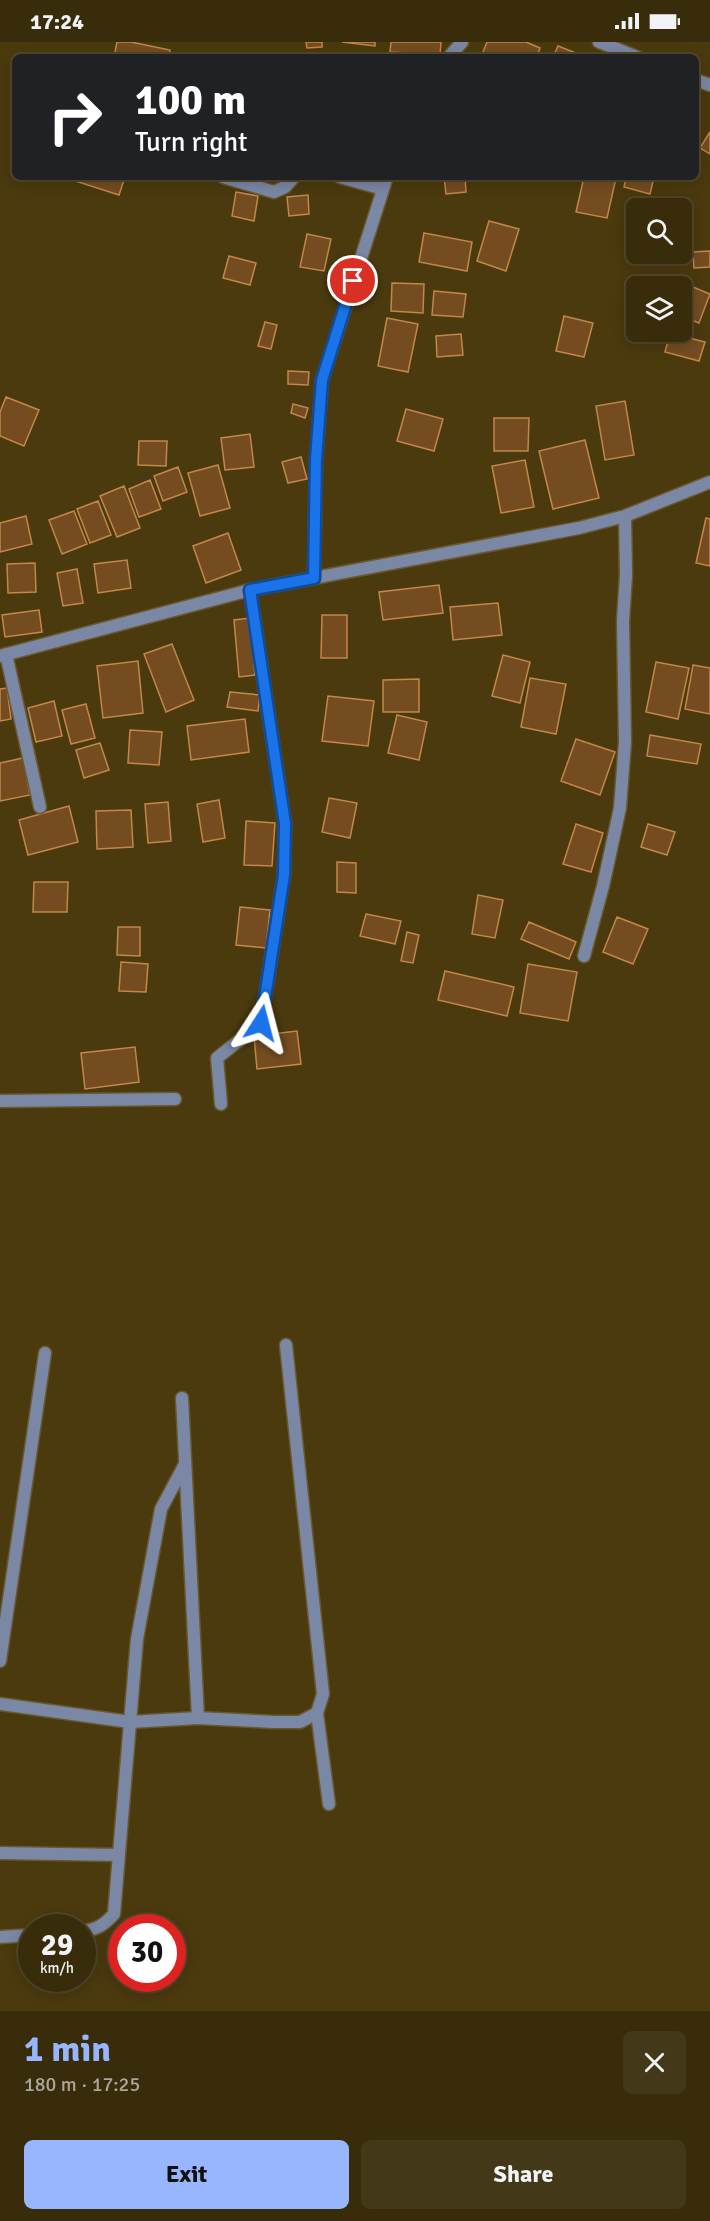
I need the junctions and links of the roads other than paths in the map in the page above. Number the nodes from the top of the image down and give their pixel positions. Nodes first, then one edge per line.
1 (462, 42) edge
2 (598, 42) edge
3 (452, 54) edge
4 (629, 54) edge
5 (233, 180) edge
6 (292, 180) edge
7 (362, 180) edge
8 (385, 183) edge
9 (710, 482) edge
10 (625, 516) junction
11 (314, 578) junction
12 (250, 590) junction
13 (3, 655) edge
14 (40, 807) dead end
15 (584, 956) dead end
16 (175, 1099) dead end
17 (0, 1101) edge
18 (221, 1104) dead end
19 (286, 1345) dead end
20 (45, 1353) dead end
21 (182, 1398) dead end
22 (185, 1464) junction
23 (0, 1661) edge
24 (0, 1704) edge
25 (317, 1713) junction
26 (198, 1718) junction
27 (130, 1722) junction
28 (329, 1804) dead end
29 (0, 1853) edge
30 (119, 1855) junction
31 (96, 1929) edge
32 (18, 1936) edge
33 (0, 1937) edge

1 - 3 street
2 - 4 street
5 - 6 street
7 - 8 street
8 - 11 street
9 - 10 street
10 - 11 street
10 - 15 street
11 - 12 street
12 - 13 street
12 - 18 street
13 - 14 street
16 - 17 street
19 - 25 street
20 - 23 street
21 - 22 street
22 - 26 street
22 - 27 street
24 - 27 street
25 - 26 street
25 - 28 street
26 - 27 street
27 - 30 street
29 - 30 street
30 - 31 street
32 - 33 street

